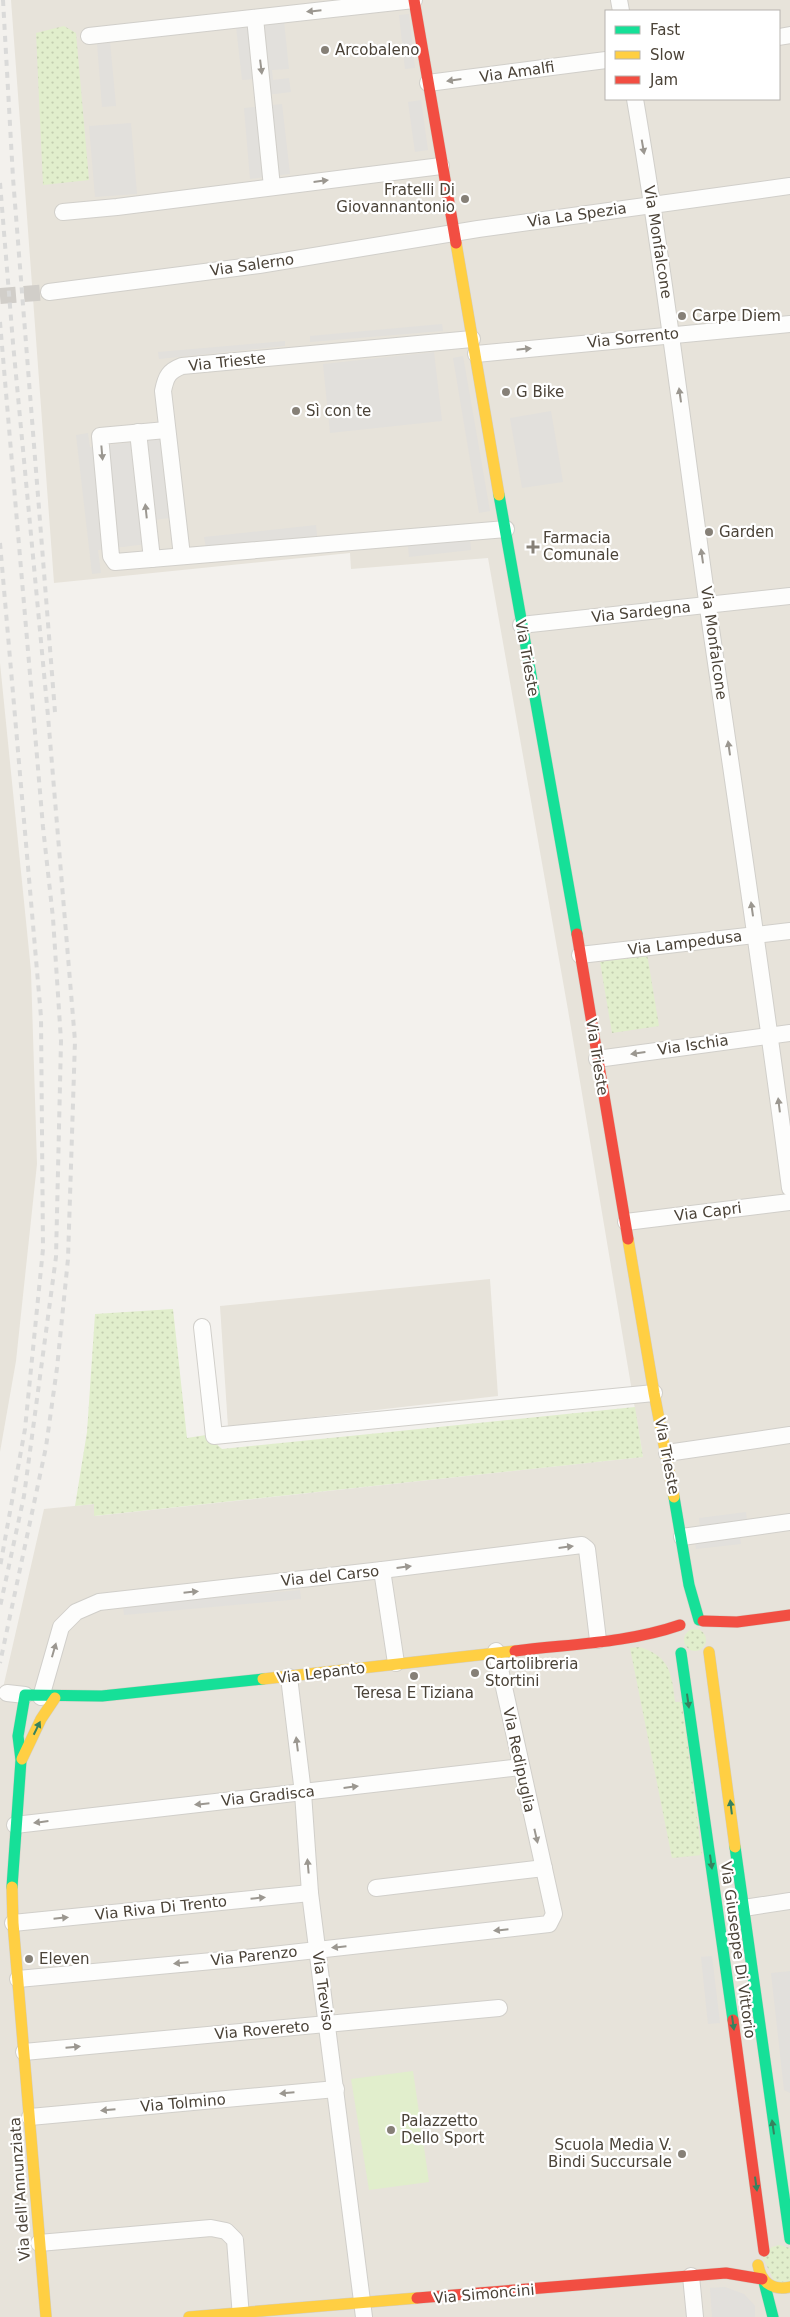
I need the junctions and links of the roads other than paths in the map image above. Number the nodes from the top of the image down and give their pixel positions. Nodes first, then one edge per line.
1 (414, 0) edge
2 (255, 18) junction
3 (89, 36) dead end
4 (605, 60) edge
5 (428, 83) junction
6 (635, 100) edge
7 (442, 166) junction
8 (790, 186) edge
9 (272, 187) junction
10 (653, 204) junction
11 (63, 212) dead end
12 (454, 233) junction
13 (49, 292) tunnel mouth
14 (790, 324) edge
15 (672, 334) junction
16 (474, 347) junction
17 (166, 430) junction
18 (138, 432) junction
19 (506, 529) junction
20 (182, 556) junction
21 (152, 559) junction
22 (790, 596) edge
23 (708, 605) junction
24 (521, 625) junction
25 (790, 931) edge
26 (756, 935) junction
27 (580, 955) junction
28 (790, 1033) edge
29 (771, 1035) junction
30 (597, 1059) junction
31 (790, 1188) edge
32 (790, 1202) edge
33 (626, 1222) junction
34 (202, 1327) dead end
35 (654, 1393) junction
36 (790, 1435) edge
37 (667, 1453) junction
38 (790, 1522) edge
39 (682, 1537) junction
40 (382, 1570) junction
41 (689, 1584) junction
42 (790, 1616) edge
43 (701, 1621) junction
44 (737, 1622) junction
45 (682, 1624) junction
46 (717, 1635) junction
47 (634, 1637) junction
48 (598, 1640) junction
49 (679, 1650) junction
50 (496, 1651) junction
51 (709, 1652) junction
52 (396, 1663) junction
53 (289, 1677) junction
54 (7, 1693) dead end
55 (41, 1697) junction
56 (22, 1760) junction
57 (520, 1766) junction
58 (303, 1793) junction
59 (15, 1825) junction
60 (544, 1868) junction
61 (376, 1888) dead end
62 (310, 1893) junction
63 (790, 1901) edge
64 (744, 1908) junction
65 (13, 1923) junction
66 (549, 1924) joint
67 (317, 1950) junction
68 (18, 1980) junction
69 (499, 2008) dead end
70 (327, 2024) junction
71 (24, 2052) junction
72 (336, 2089) junction
73 (30, 2117) junction
74 (790, 2239) edge
75 (39, 2243) junction
76 (790, 2245) edge
77 (761, 2255) junction
78 (726, 2273) junction
79 (691, 2276) junction
80 (763, 2280) junction
81 (790, 2287) edge
82 (363, 2311) edge
83 (241, 2315) edge
84 (46, 2317) edge
85 (190, 2317) edge
86 (695, 2317) edge
87 (773, 2317) edge

1 -> 2 street, Via Trieste
1 - 5 street, Via Trieste
2 - 3 street, Via Trieste
2 -> 9 street
4 -> 5 street, Via Amalfi
5 - 7 street, Via Trieste
6 -> 10 street, Via Monfalcone
9 -> 7 street
7 - 12 street, Via Trieste
8 - 10 street, Via La Spezia
9 - 11 street
10 - 12 street, Via La Spezia
10 - 15 street, Via Monfalcone
12 - 13 street, Via Salerno
12 - 16 street, Via Trieste
14 - 15 street, Via Sorrento
16 -> 15 street, Via Sorrento
23 -> 15 street, Via Monfalcone
16 - 17 street, Via Trieste
16 - 19 street, Via Trieste
17 - 18 street
17 - 20 street, Via Trieste
21 -> 18 street
18 -> 21 street
19 - 20 street
19 - 24 street, Via Trieste
20 - 21 street
22 - 23 street, Via Sardegna
23 - 24 street, Via Sardegna
26 -> 23 street, Via Monfalcone
24 - 27 street, Via Trieste
25 - 26 street, Via Lampedusa
26 - 27 street, Via Lampedusa
26 - 29 street, Via Monfalcone
27 - 30 street, Via Trieste
28 - 29 street, Via Ischia
29 -> 30 street, Via Ischia
31 -> 29 street, Via Monfalcone
30 - 33 street, Via Trieste
32 - 33 street, Via Capri
33 - 35 street, Via Trieste
34 - 35 street
35 - 37 street, Via Trieste
36 - 37 street
37 - 39 street, Via Trieste
38 - 39 street
39 - 41 street, Via Trieste
40 -> 48 street, Via del Carso
40 - 52 street
55 -> 40 street, Via del Carso
41 - 43 street, Via Trieste
41 - 45 street, Via Trieste
42 - 44 street
43 - 44 street
43 - 45 street
43 - 46 street
44 - 46 street
45 - 47 street, Via Lepanto
45 - 49 street
46 - 51 street
47 - 48 street, Via Lepanto
47 - 49 street, Via Lepanto
48 - 50 street, Via Lepanto
49 - 51 street
49 -> 77 street, Via Giuseppe Di Vittorio
50 - 52 street, Via Lepanto
50 - 57 street, Via Redipuglia
64 -> 51 street, Via Giuseppe Di Vittorio
52 - 53 street, Via Lepanto
53 - 55 street, Via Lepanto
58 -> 53 street, Via Treviso
54 - 55 street, Via Lepanto
56 -> 55 street, Via dell'Annunziata
55 - 56 street, Via dell'Annunziata
56 - 59 street, Via dell'Annunziata
58 -> 57 street, Via Gradisca
57 -> 60 street, Via Redipuglia
58 -> 59 street, Via Gradisca
62 -> 58 street, Via Treviso
59 - 65 street, Via dell'Annunziata
60 - 61 street
60 - 66 street, Via Redipuglia
65 -> 62 street, Via Riva Di Trento
62 - 67 street, Via Treviso
63 - 64 street
74 -> 64 street, Via Giuseppe Di Vittorio
65 - 68 street, Via dell'Annunziata
66 -> 67 street, Via Parenzo
67 -> 68 street, Via Parenzo
67 - 70 street, Via Treviso
68 - 71 street, Via dell'Annunziata
69 - 70 street, Via Rovereto
71 -> 70 street, Via Rovereto
70 - 72 street, Via Treviso
71 - 73 street, Via dell'Annunziata
72 -> 73 street, Via Tolmino
72 - 82 street, Via Treviso
73 - 75 street, Via dell'Annunziata
75 - 83 street
75 - 84 street, Via dell'Annunziata
76 - 77 street, Via Simoncini
77 - 78 street, Via Simoncini
77 - 80 street, Via Giuseppe Di Vittorio
78 - 79 street, Via Simoncini
78 - 80 street, Via Simoncini
79 - 82 street, Via Simoncini
79 - 86 street
80 - 81 street, Via Simoncini
80 - 87 street
82 - 83 street, Via Simoncini
83 - 85 street, Via Simoncini

